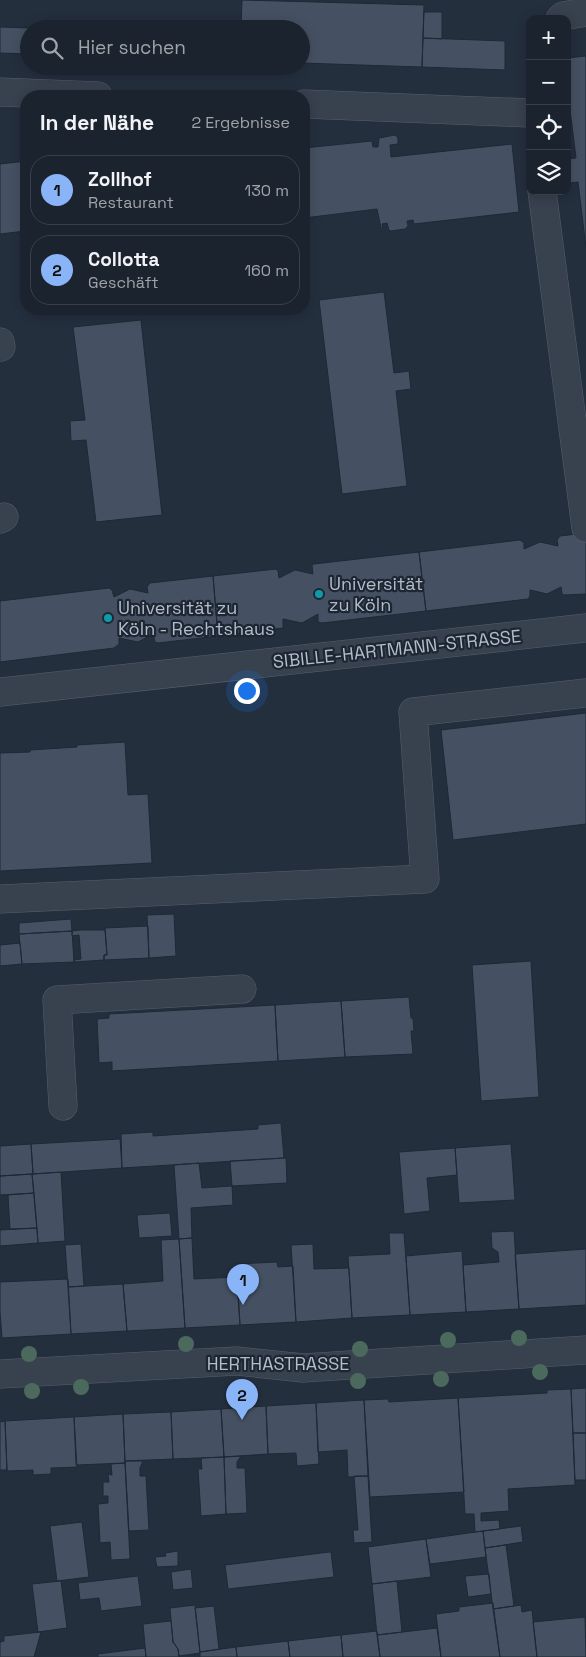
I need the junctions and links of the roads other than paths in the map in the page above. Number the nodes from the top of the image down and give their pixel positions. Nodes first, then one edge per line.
1 (586, 12) edge
2 (569, 15) edge
3 (0, 92) edge
4 (20, 93) edge
5 (310, 104) edge
6 (526, 113) edge
7 (543, 195) edge
8 (586, 528) edge
9 (586, 628) edge
10 (0, 692) edge
11 (586, 693) edge
12 (0, 899) edge
13 (242, 989) dead end
14 (63, 1106) dead end
15 (586, 1350) edge
16 (0, 1374) edge

1 - 2 street
3 - 4 street
5 - 6 street
7 - 8 street
9 - 10 street, SIBILLE-HARTMANN-STRASSE
11 - 12 street
13 - 14 street
15 - 16 street, HERTHASTRASSE

